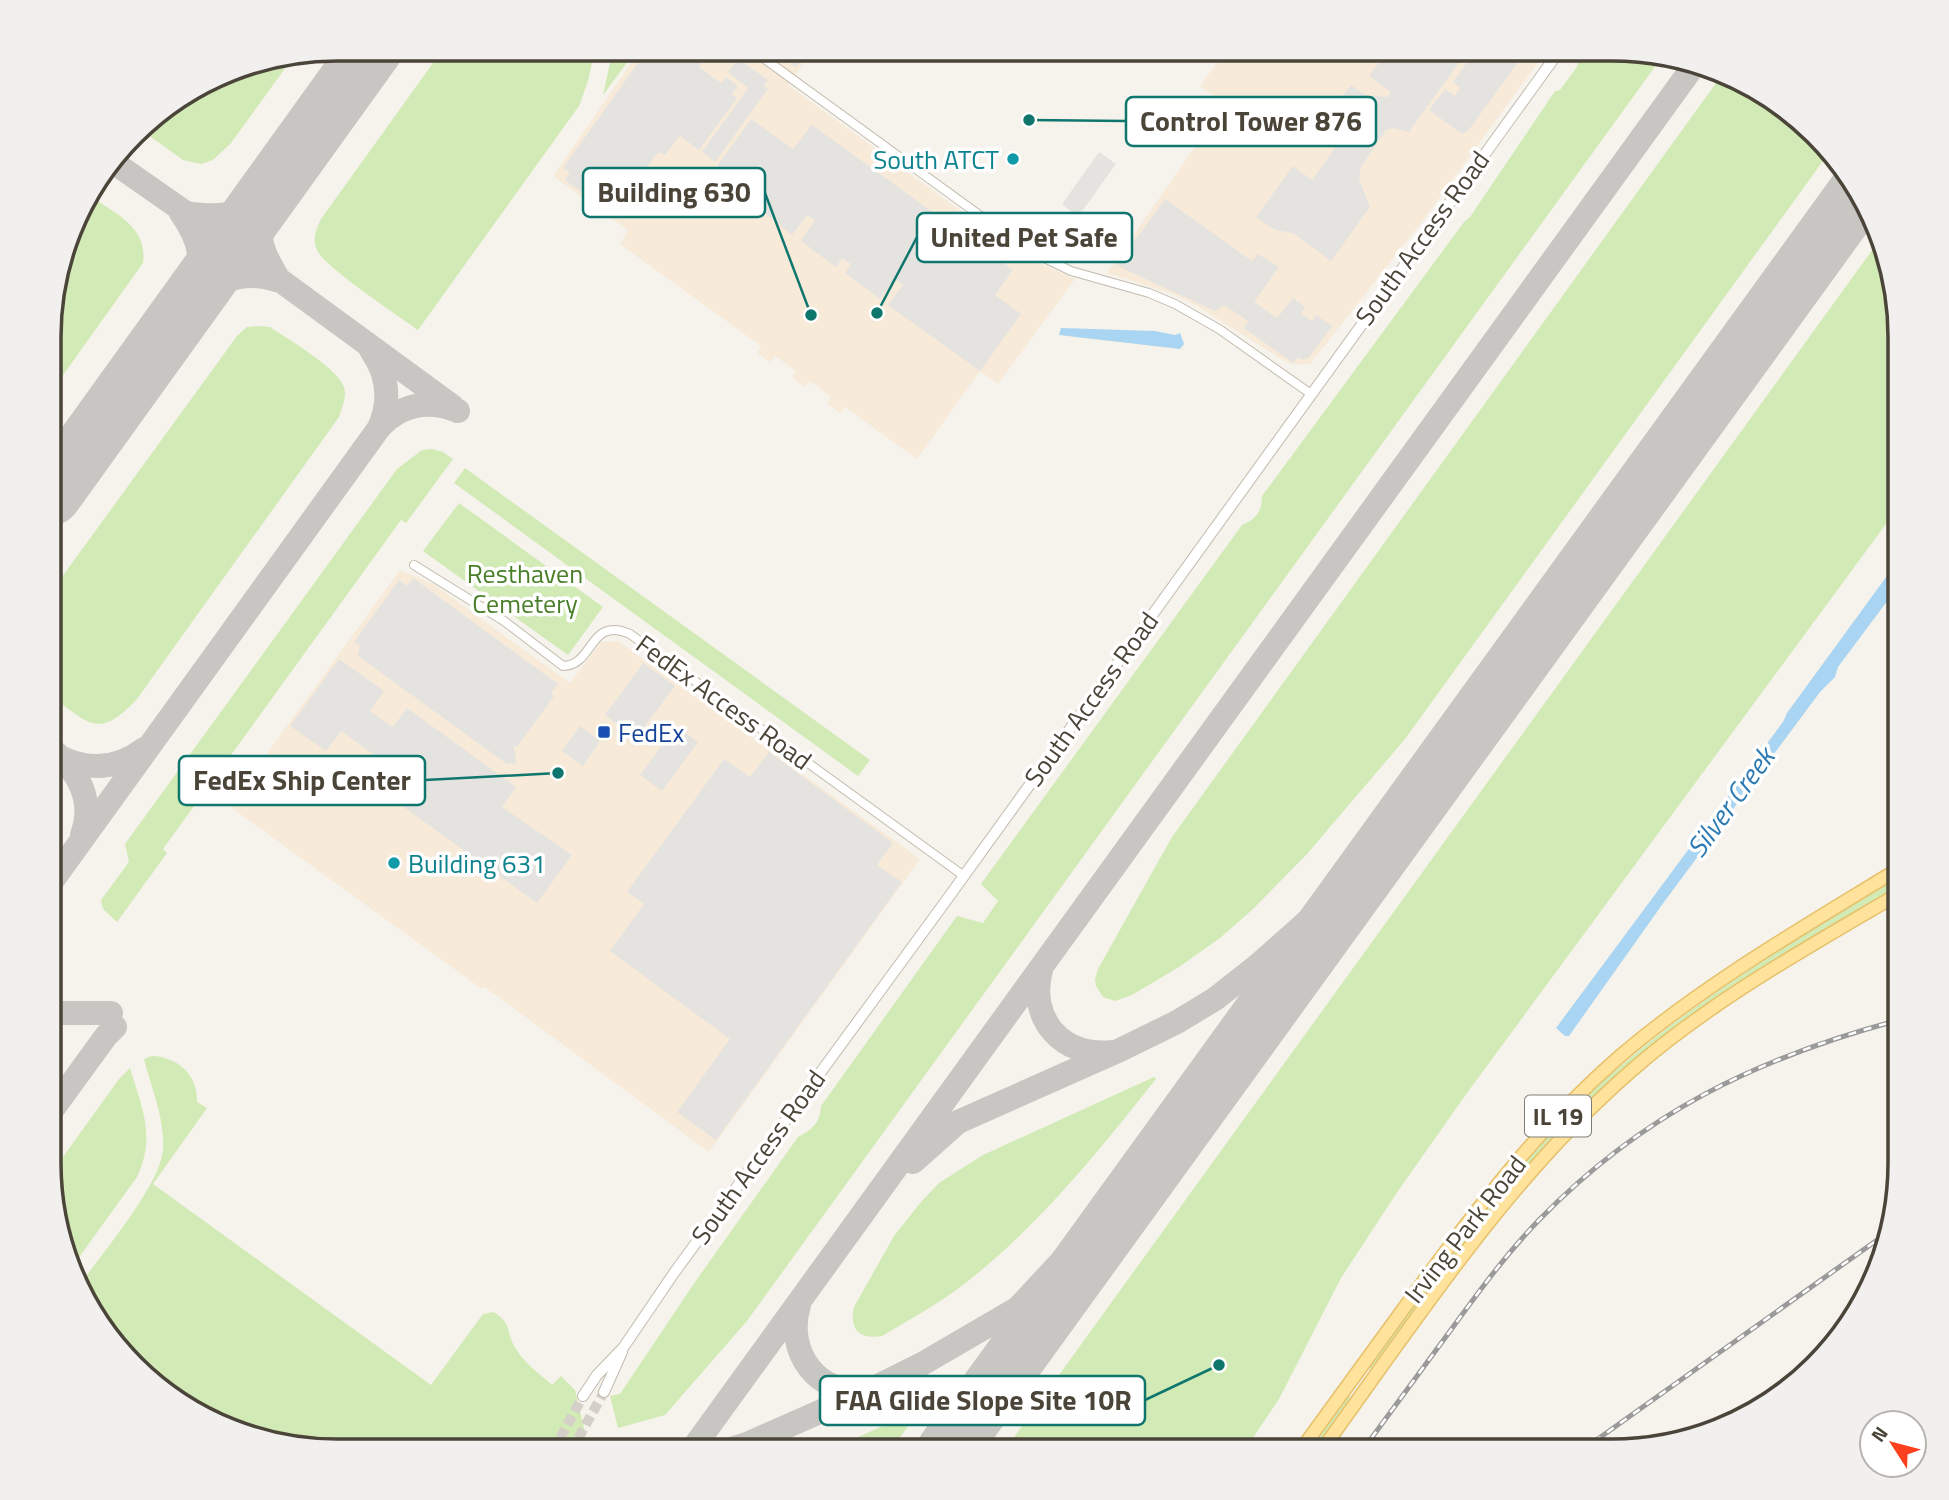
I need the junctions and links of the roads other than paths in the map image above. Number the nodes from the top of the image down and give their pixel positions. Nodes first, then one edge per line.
1 (768, 61) edge
2 (1552, 61) edge
3 (1311, 394) junction
4 (414, 565) dead end
5 (964, 876) junction
6 (1888, 876) edge
7 (1888, 900) edge
8 (623, 1348) junction
9 (604, 1392) tunnel mouth
10 (583, 1396) tunnel mouth
11 (1309, 1439) edge
12 (1330, 1439) edge

1 - 3 street
2 - 3 street, South Access Road
3 - 5 street, South Access Road
4 - 5 street, FedEx Access Road
5 - 8 street, South Access Road
6 - 11 main road, Irving Park Road / IL 19
7 - 12 main road, Irving Park Road / IL 19
8 - 9 street, South Access Road
8 - 10 street, South Access Road

